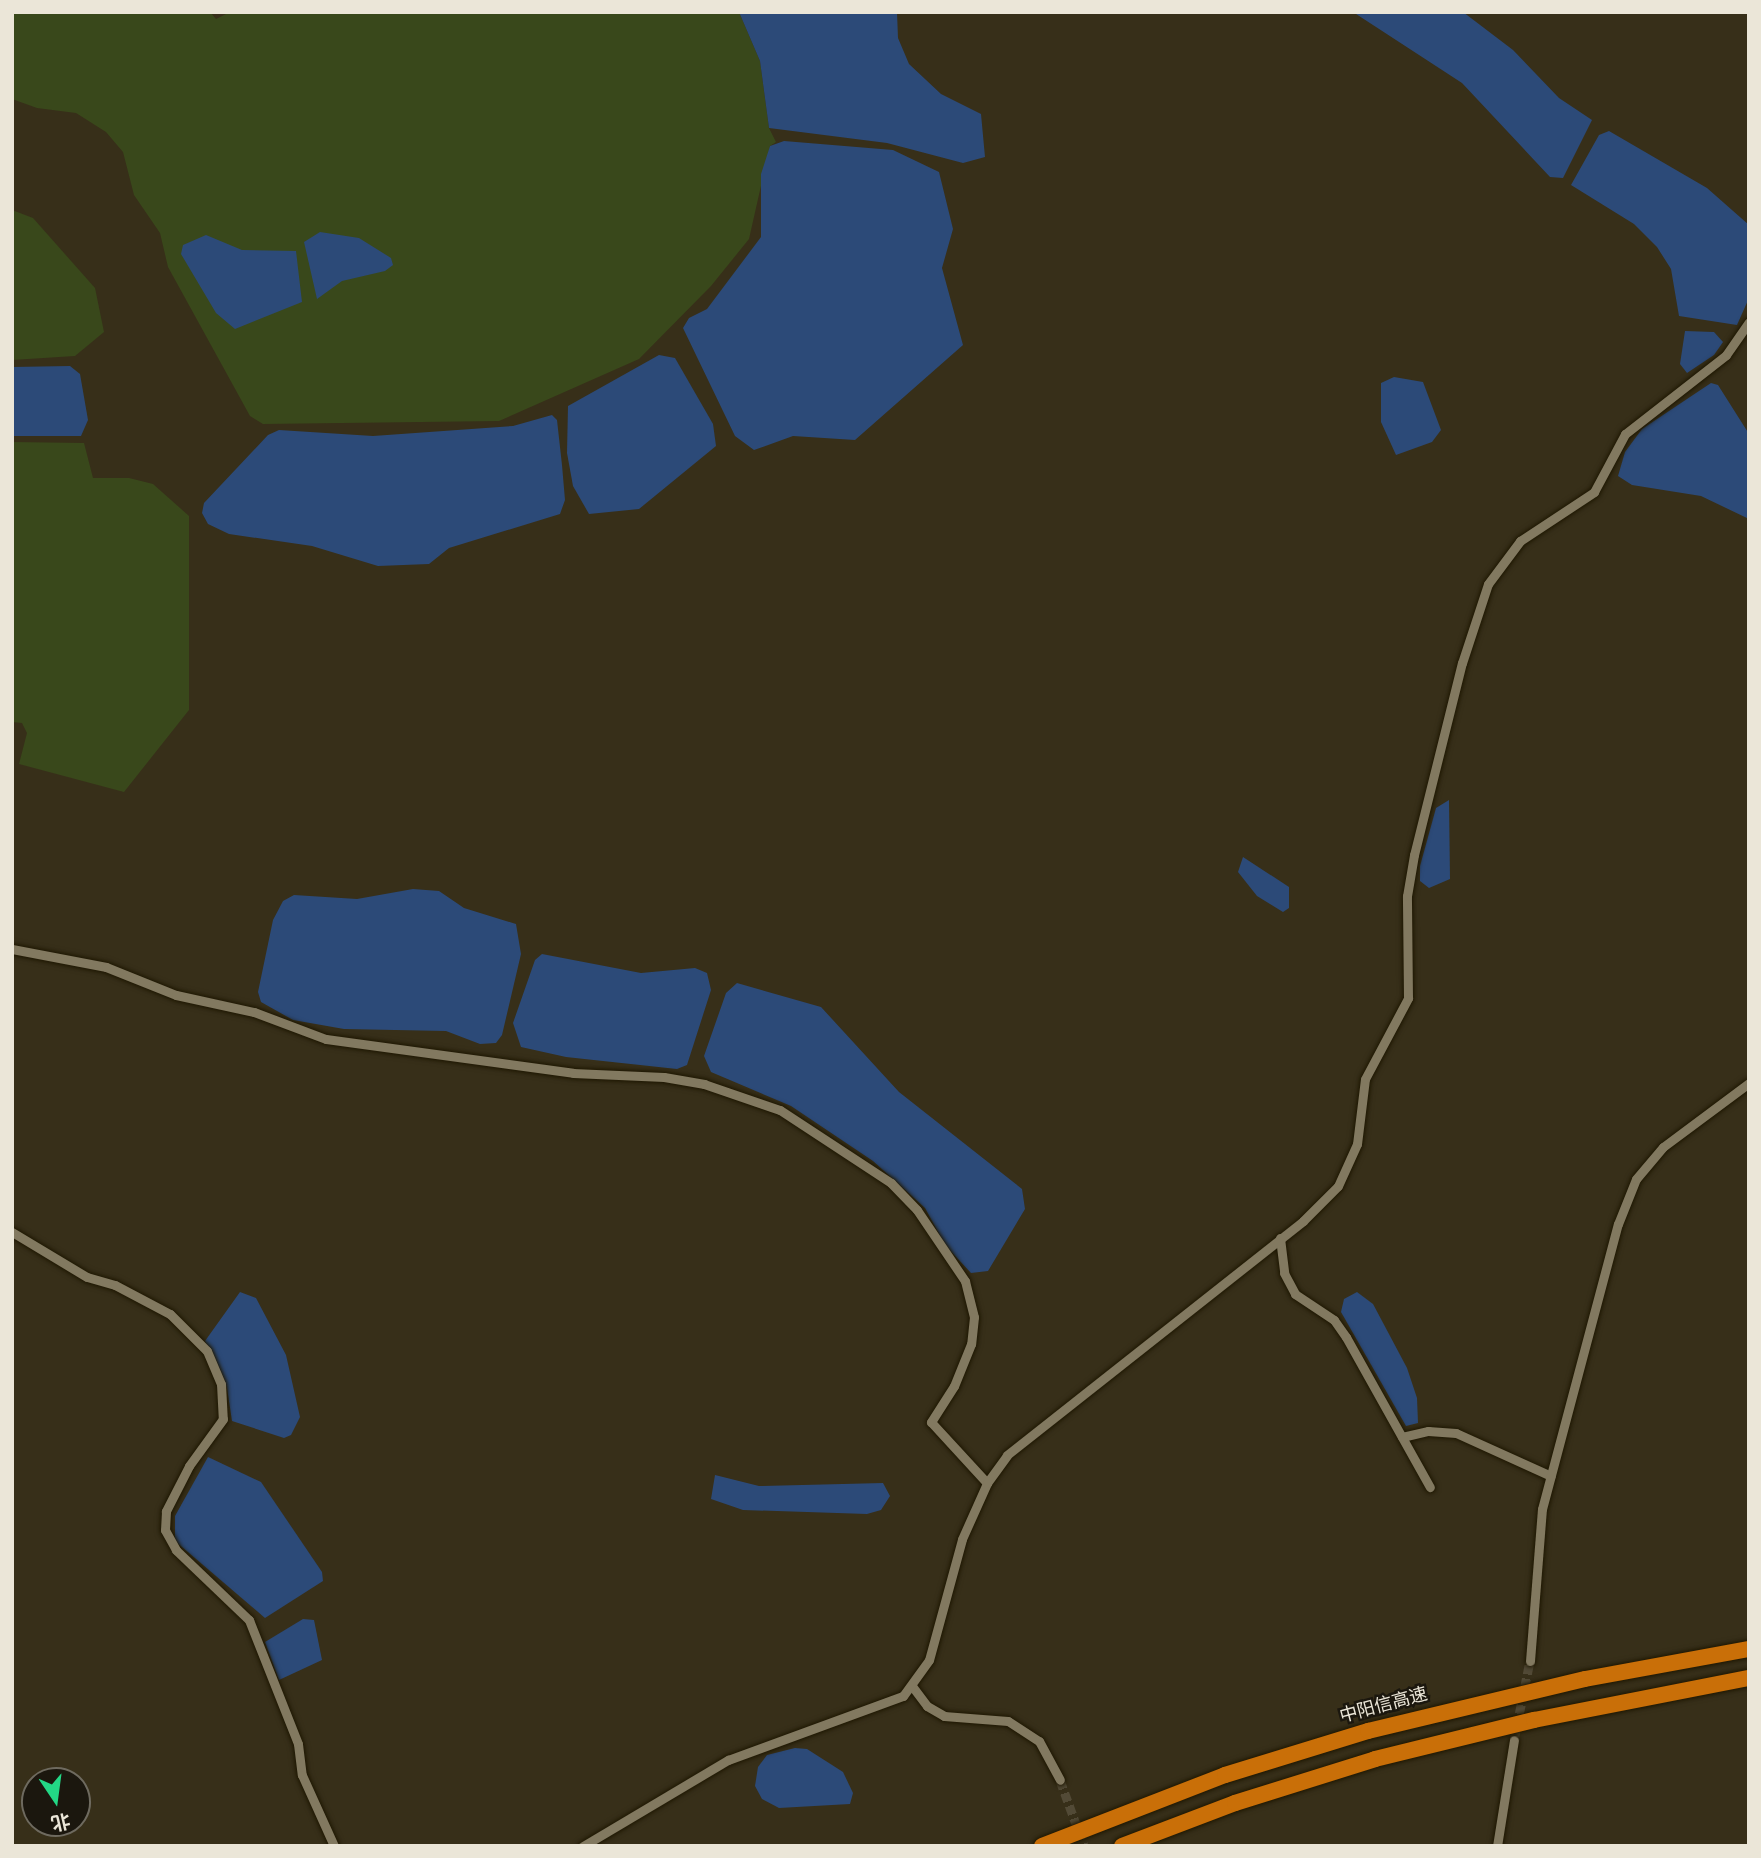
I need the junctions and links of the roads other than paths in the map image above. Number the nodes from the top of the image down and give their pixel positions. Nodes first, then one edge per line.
1 (1749, 322) edge
2 (12, 949) edge
3 (1749, 1083) edge
4 (12, 1232) edge
5 (1280, 1238) junction
6 (1402, 1437) junction
7 (1551, 1476) junction
8 (987, 1483) junction
9 (1430, 1488) dead end
10 (1749, 1648) edge
11 (1530, 1661) tunnel mouth
12 (1749, 1678) edge
13 (912, 1686) junction
14 (1514, 1740) tunnel mouth
15 (1060, 1780) tunnel mouth
16 (334, 1846) edge
17 (583, 1846) edge
18 (1042, 1846) edge
19 (1122, 1846) edge
20 (1497, 1846) edge

1 - 5 street
2 - 8 street
3 - 7 street
4 - 16 street
5 - 6 street
5 - 8 street
6 - 7 street
6 - 9 street
7 - 11 street
8 - 13 street
10 - 18 highway, 中阳信高速
12 - 19 highway
13 - 15 street
13 - 17 street
14 - 20 street

